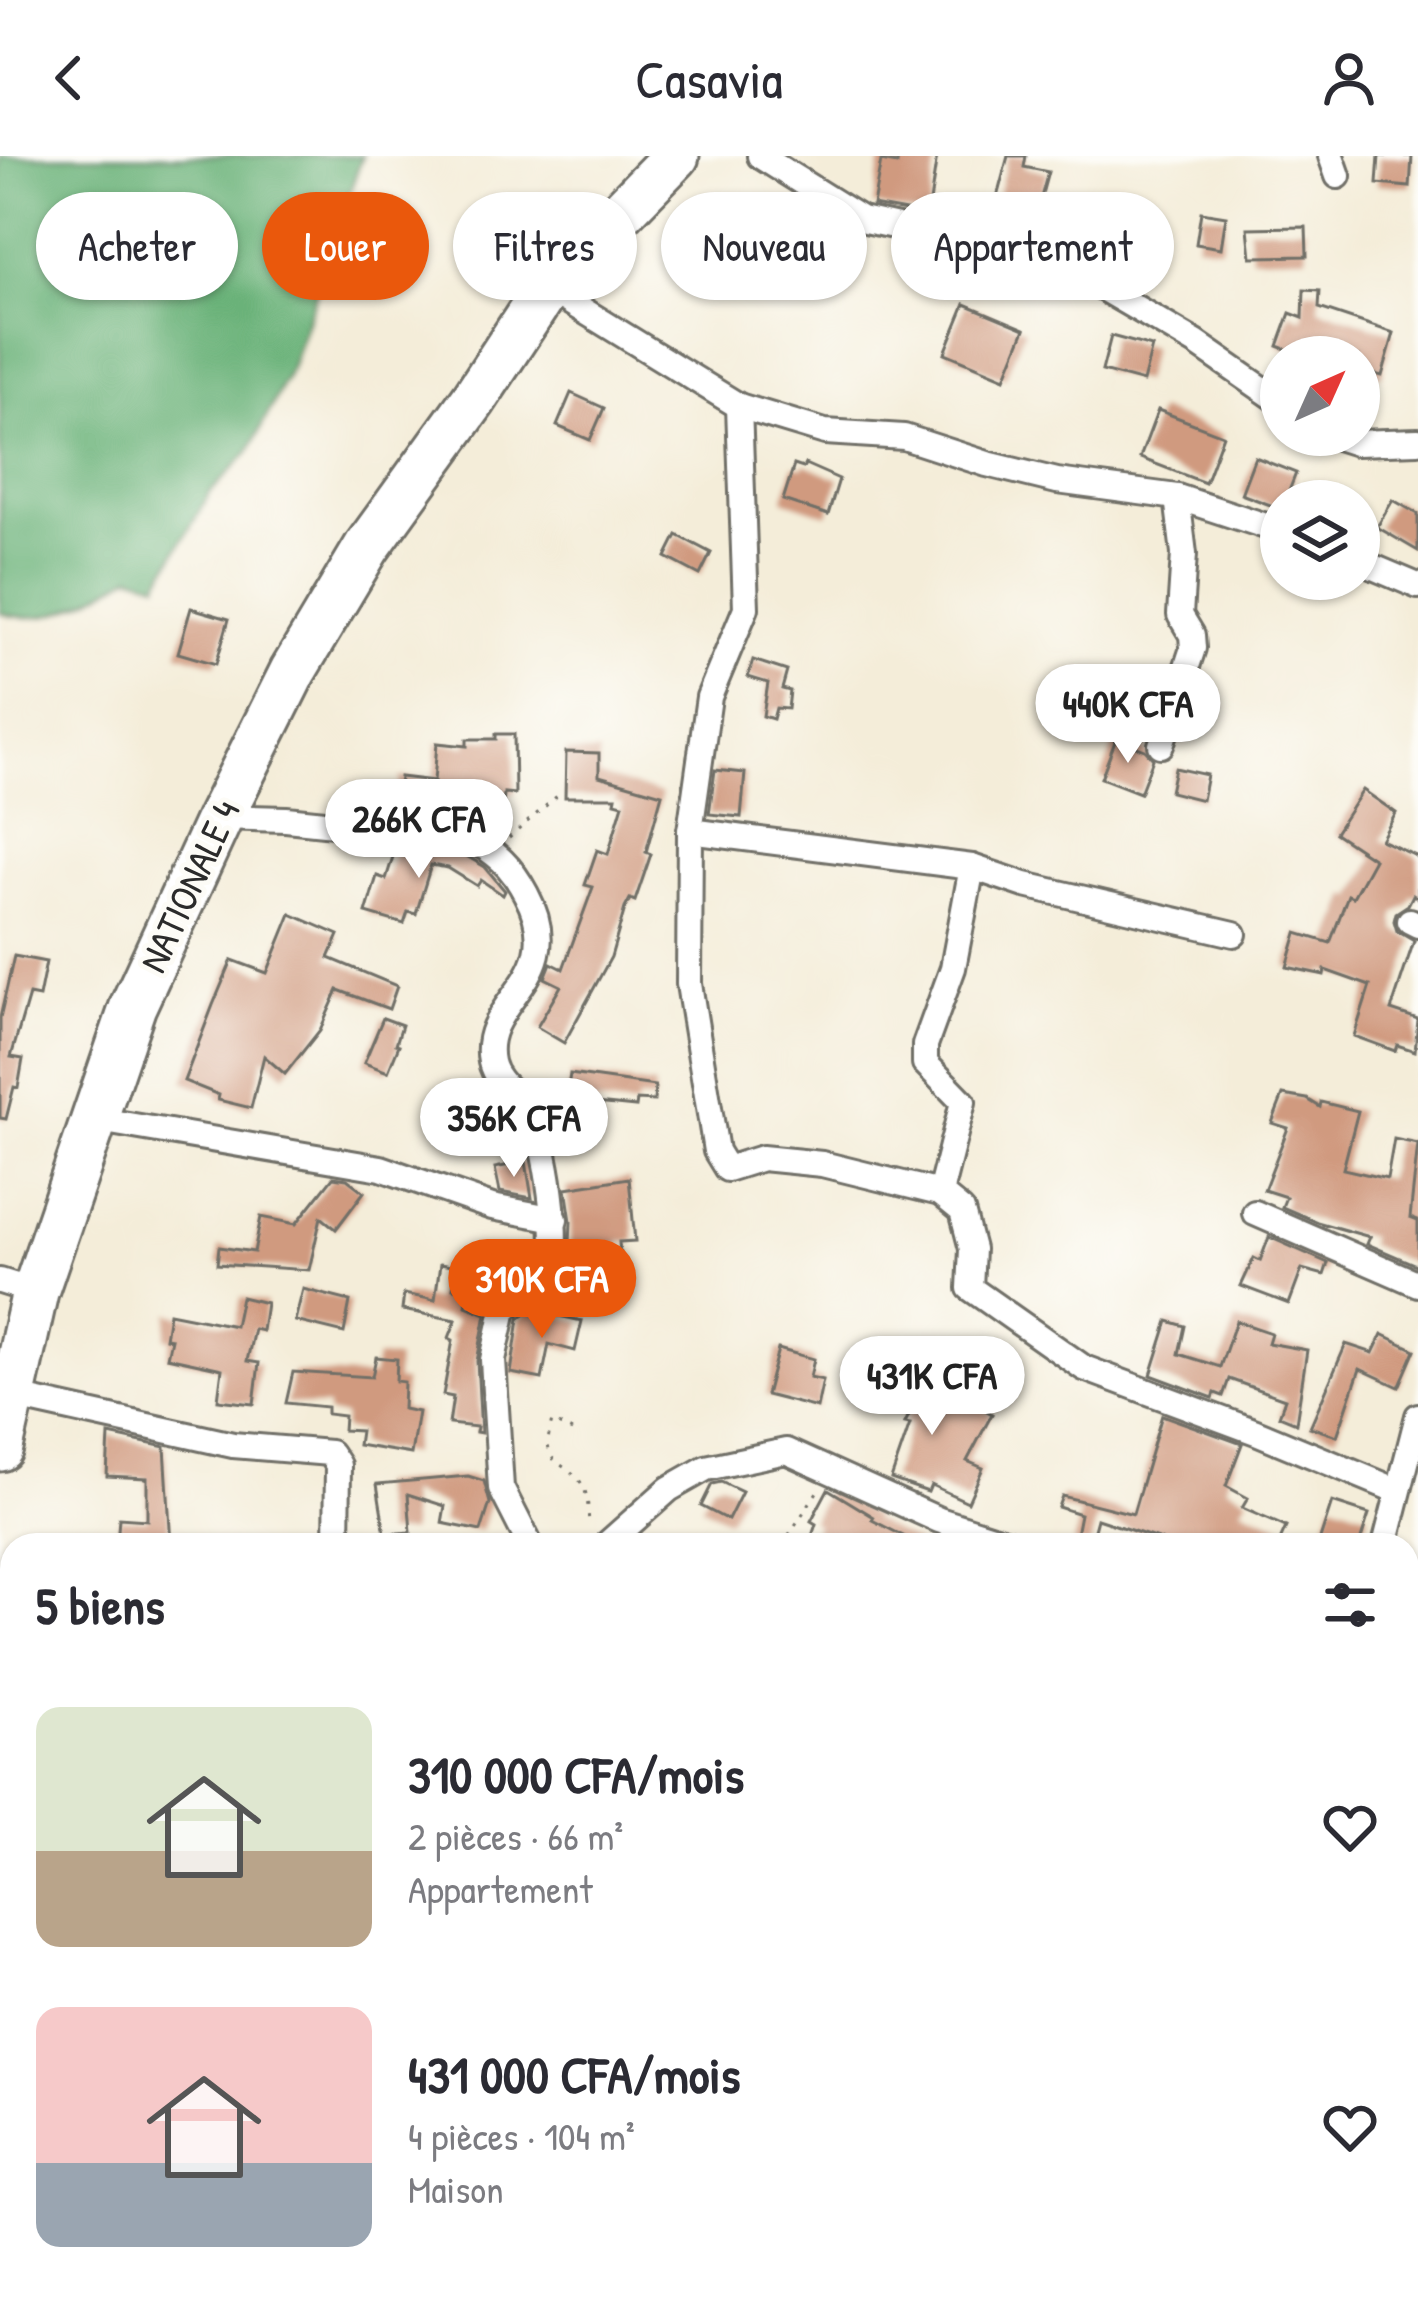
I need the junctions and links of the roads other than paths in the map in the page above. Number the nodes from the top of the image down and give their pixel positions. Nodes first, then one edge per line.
1 (676, 156) edge
2 (760, 156) edge
3 (637, 196) edge
4 (539, 300) edge
5 (567, 300) edge
6 (1260, 387) edge
7 (739, 406) junction
8 (1418, 441) edge
9 (1380, 442) edge
10 (1178, 497) junction
11 (1260, 524) edge
12 (1380, 570) edge
13 (1418, 586) edge
14 (1162, 746) dead end
15 (220, 817) junction
16 (690, 831) junction
17 (972, 867) junction
18 (1234, 934) dead end
19 (93, 1119) junction
20 (940, 1193) junction
21 (1255, 1213) dead end
22 (554, 1219) junction
23 (1418, 1284) edge
24 (18, 1286) edge
25 (12, 1396) junction
26 (1418, 1416) edge
27 (0, 1448) edge
28 (1398, 1490) junction
29 (337, 1533) edge
30 (524, 1533) edge
31 (602, 1533) edge
32 (979, 1533) edge
33 (1388, 1533) edge

1 - 3 highway, NATIONALE 4
2 - 6 street
4 - 15 highway, NATIONALE 4
5 - 7 street
7 - 10 street
7 - 16 street
8 - 9 street
10 - 11 street
10 - 14 street
12 - 13 street
15 - 19 highway, NATIONALE 4
15 - 22 street
16 - 17 street
16 - 20 street
17 - 18 street
17 - 20 street
19 - 22 street
19 - 24 highway, NATIONALE 4
20 - 28 street
21 - 23 street
22 - 30 street
24 - 25 highway, NATIONALE 4
25 - 27 highway, NATIONALE 4
25 - 29 street
26 - 28 street
28 - 33 street
31 - 32 street

